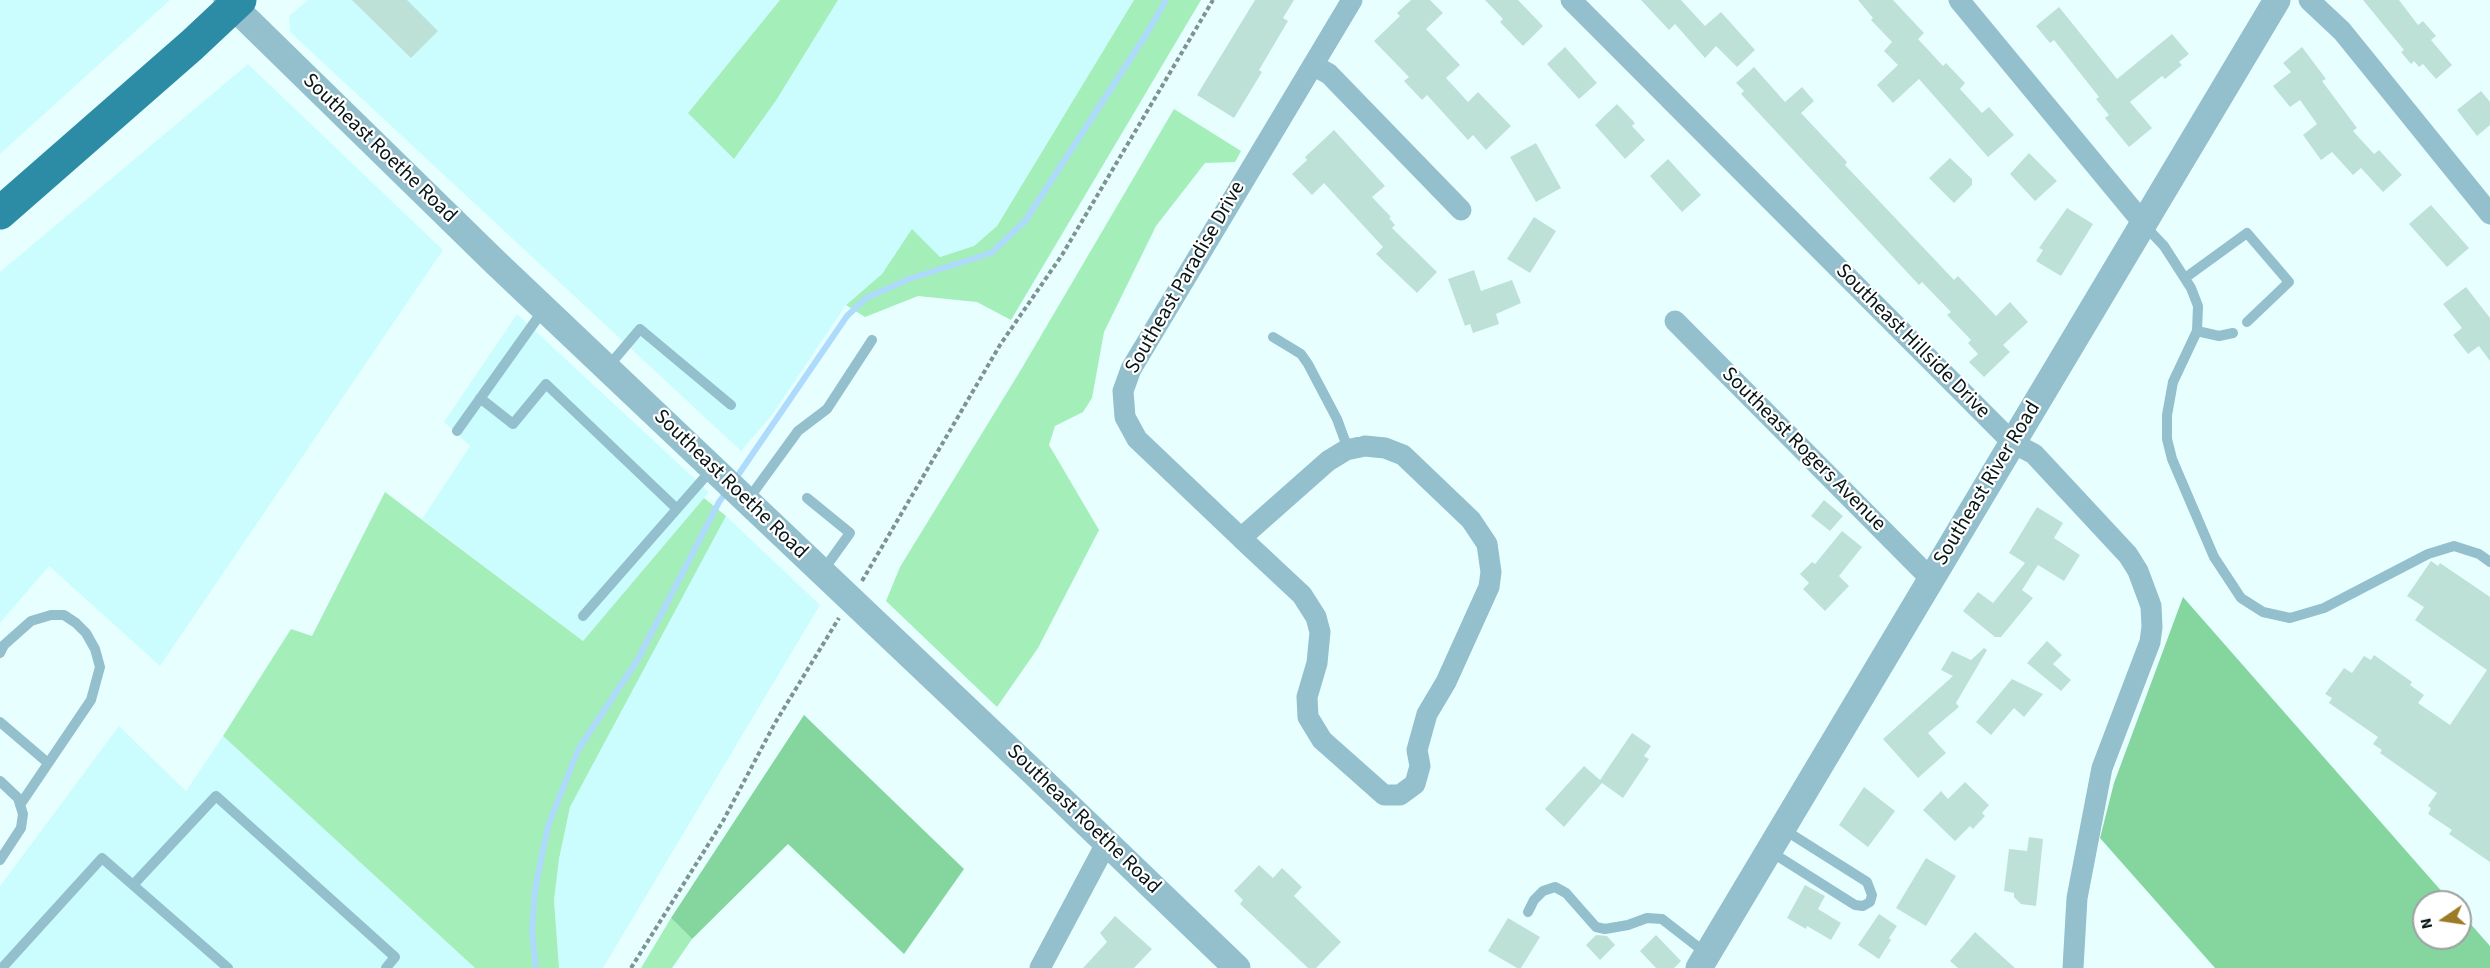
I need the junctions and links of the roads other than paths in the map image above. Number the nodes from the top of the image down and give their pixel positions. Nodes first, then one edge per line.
1 (1352, 0) edge
2 (1571, 0) edge
3 (1959, 0) edge
4 (2277, 0) edge
5 (2309, 0) edge
6 (233, 2) edge
7 (1313, 65) junction
8 (1461, 210) dead end
9 (0, 213) edge
10 (2490, 214) edge
11 (2144, 224) junction
12 (2185, 278) junction
13 (544, 309) junction
14 (1675, 321) dead end
15 (2247, 322) dead end
16 (2196, 331) junction
17 (2233, 333) dead end
18 (1274, 337) dead end
19 (872, 340) dead end
20 (607, 368) junction
21 (480, 398) junction
22 (731, 405) dead end
23 (457, 431) dead end
24 (2013, 443) junction
25 (1348, 449) junction
26 (712, 468) junction
27 (807, 498) dead end
28 (747, 501) junction
29 (677, 509) junction
30 (1241, 538) junction
31 (2490, 562) edge
32 (822, 572) junction
33 (1931, 579) junction
34 (583, 616) dead end
35 (0, 652) edge
36 (0, 722) edge
37 (48, 764) junction
38 (0, 781) edge
39 (20, 805) junction
40 (1775, 839) junction
41 (1107, 842) junction
42 (0, 860) edge
43 (133, 885) junction
44 (1528, 912) dead end
45 (1703, 961) edge
46 (2, 968) edge
47 (228, 968) edge
48 (386, 968) edge
49 (1040, 968) edge
50 (1237, 968) edge
51 (2073, 968) edge

1 - 7 street, Southeast Paradise Drive
2 - 24 street, Southeast Hillside Drive
3 - 11 street
4 - 11 street, Southeast River Road
5 - 10 street
6 - 9 main road
6 - 13 street, Southeast Roethe Road
7 - 8 street
7 - 30 street, Southeast Paradise Drive
11 - 12 lane
11 - 24 street, Southeast River Road
12 - 15 lane
12 - 16 lane
13 - 20 street, Southeast Roethe Road
13 - 21 lane
14 - 33 street, Southeast Rogers Avenue
16 - 17 lane
16 - 31 lane
18 - 25 lane
19 - 28 lane
20 - 22 lane
20 - 26 street, Southeast Roethe Road
21 - 23 lane
21 - 29 lane
24 - 33 street, Southeast River Road
24 - 51 street, Southeast Hillside Drive
25 - 30 street
25 - 30 street, Southeast Paradise Drive
26 - 28 street, Southeast Roethe Road
26 - 29 lane
27 - 32 lane
28 - 32 street, Southeast Roethe Road
29 - 34 lane
32 - 41 street, Southeast Roethe Road
33 - 40 street, Southeast River Road
35 - 37 lane
36 - 37 lane
37 - 39 lane
38 - 39 lane
39 - 42 lane
40 - 40 lane
40 - 45 street, Southeast River Road
41 - 49 street
41 - 50 street, Southeast Roethe Road
43 - 46 lane
43 - 47 lane
43 - 48 lane
44 - 45 lane

